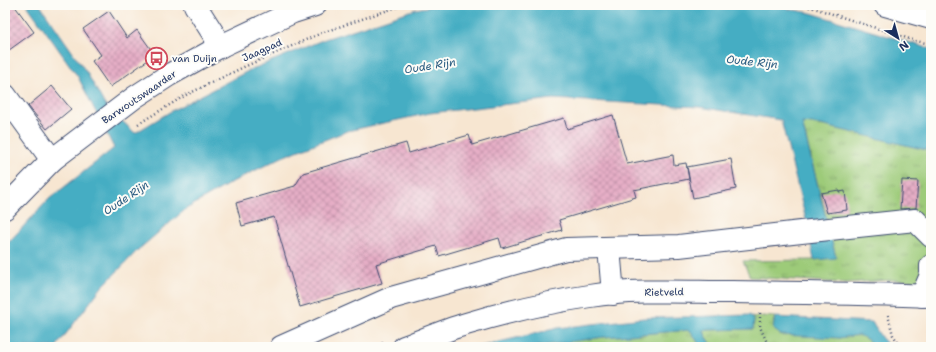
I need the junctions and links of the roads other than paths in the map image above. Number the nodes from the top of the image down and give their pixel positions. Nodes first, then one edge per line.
1 (195, 5) edge
2 (315, 5) edge
3 (885, 5) edge
4 (931, 18) edge
5 (221, 46) junction
6 (5, 95) edge
7 (52, 160) junction
8 (5, 208) edge
9 (931, 236) edge
10 (608, 248) junction
11 (931, 266) edge
12 (613, 294) junction
13 (926, 296) edge
14 (281, 347) edge
15 (404, 347) edge

1 - 5 main road
2 - 5 main road, Barwoutswaarder
3 - 4 main road
5 - 7 main road, Barwoutswaarder
6 - 7 main road
7 - 8 main road, Barwoutswaarder
9 - 10 main road
10 - 12 main road
10 - 14 main road
11 - 13 main road
12 - 13 main road, Rietveld
12 - 15 main road, Rietveld

